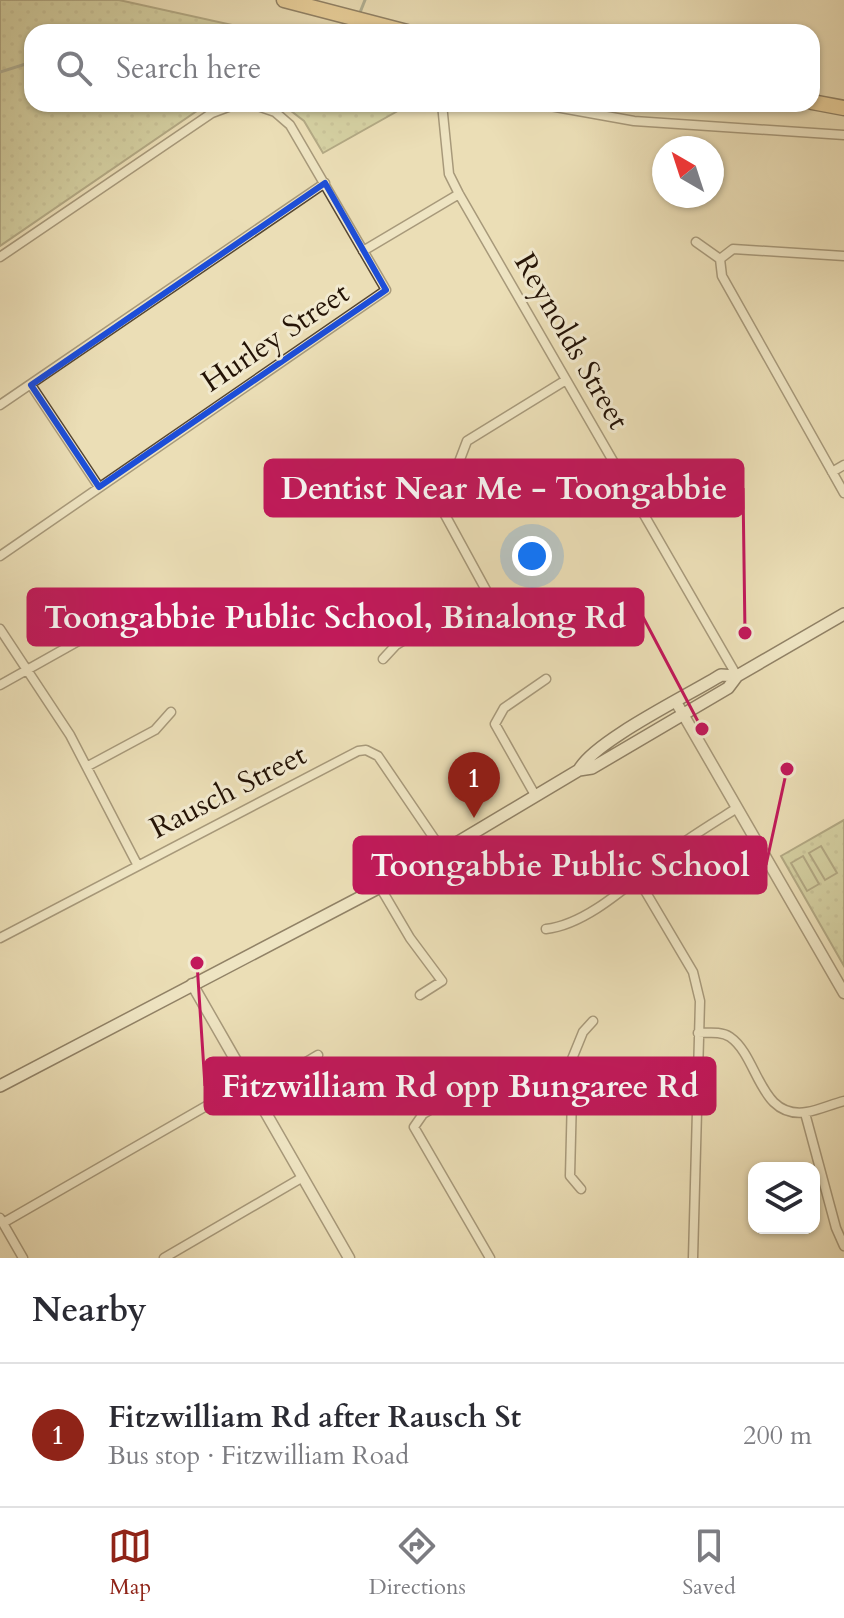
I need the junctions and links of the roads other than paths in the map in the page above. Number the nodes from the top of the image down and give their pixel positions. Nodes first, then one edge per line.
1 (286, 0) edge
2 (377, 24) edge
3 (844, 99) edge
4 (820, 100) edge
5 (820, 103) edge
6 (844, 108) edge
7 (215, 112) edge
8 (275, 112) edge
9 (443, 112) edge
10 (584, 112) edge
11 (844, 135) edge
12 (325, 183) junction
13 (459, 194) junction
14 (696, 242) dead end
15 (363, 251) junction
16 (844, 256) edge
17 (0, 257) edge
18 (720, 259) junction
19 (566, 380) junction
20 (31, 385) junction
21 (0, 405) edge
22 (844, 465) edge
23 (832, 472) junction
24 (99, 487) junction
25 (844, 493) edge
26 (0, 556) edge
27 (844, 614) edge
28 (91, 625) dead end
29 (0, 629) edge
30 (383, 659) dead end
31 (28, 669) junction
32 (737, 676) junction
33 (546, 679) dead end
34 (0, 685) edge
35 (676, 702) junction
36 (171, 712) dead end
37 (683, 715) junction
38 (88, 766) junction
39 (579, 770) junction
40 (535, 795) junction
41 (737, 808) junction
42 (442, 850) junction
43 (137, 864) junction
44 (638, 879) junction
45 (380, 887) junction
46 (546, 929) dead end
47 (0, 938) edge
48 (192, 984) junction
49 (844, 993) edge
50 (420, 995) dead end
51 (593, 1021) dead end
52 (698, 1033) junction
53 (318, 1055) dead end
54 (563, 1081) junction
55 (248, 1082) junction
56 (0, 1086) edge
57 (254, 1093) junction
58 (844, 1101) edge
59 (805, 1113) junction
60 (303, 1177) junction
61 (581, 1189) dead end
62 (2, 1220) edge
63 (844, 1246) edge
64 (23, 1258) edge
65 (164, 1258) edge
66 (349, 1258) edge
67 (490, 1258) edge
68 (693, 1258) edge

1 - 2 highway
3 - 4 highway
5 - 6 highway
7 - 17 street
8 - 12 street, Hurley Street
9 - 13 street, Reynolds Street
10 - 11 street
12 - 15 street, Hurley Street
12 - 20 street
13 - 15 street
13 - 19 street, Reynolds Street
14 - 18 street
15 - 24 street, Hurley Street
16 - 18 street
18 - 23 street
19 - 30 street
19 - 32 street, Reynolds Street
20 - 21 street
20 - 24 street
22 - 23 street
23 - 25 street
24 - 26 street, Hurley Street
27 - 32 main road
28 - 31 street
29 - 31 street
31 - 34 street
31 - 38 street
32 - 35 main road
32 - 37 main road
33 - 40 street
35 - 37 street
35 - 39 main road
36 - 38 street
37 - 39 main road
37 - 41 street
38 - 43 street
39 - 40 main road
40 - 42 main road
41 - 44 street
41 - 49 street
42 - 43 street, Rausch Street
42 - 45 main road
43 - 47 street, Rausch Street
44 - 46 street
44 - 52 street
45 - 48 main road
45 - 50 street
48 - 55 street
48 - 56 main road
51 - 54 street
52 - 59 street
52 - 68 street
53 - 57 street
54 - 61 street
54 - 67 street
55 - 57 street
55 - 62 street
57 - 60 street
58 - 59 street
59 - 63 street
60 - 65 street
60 - 66 street
62 - 64 street

